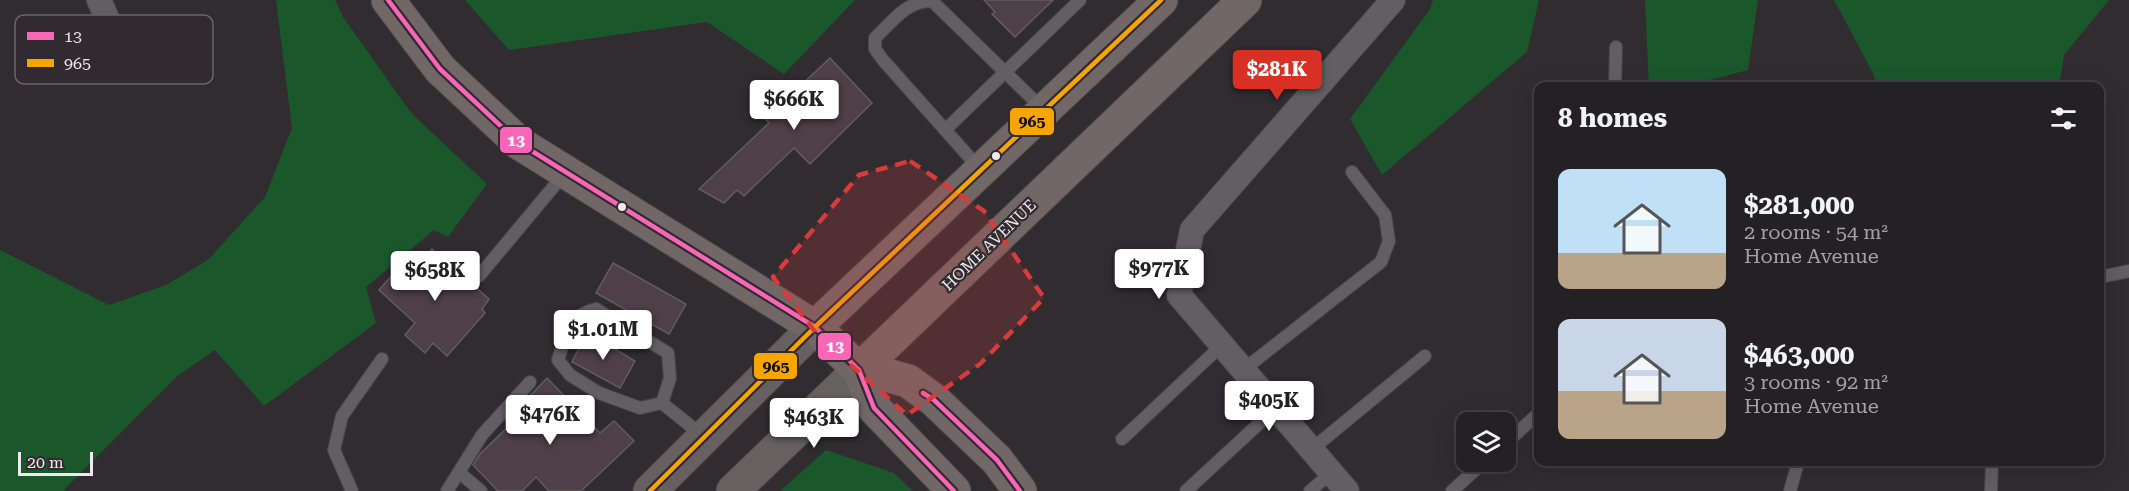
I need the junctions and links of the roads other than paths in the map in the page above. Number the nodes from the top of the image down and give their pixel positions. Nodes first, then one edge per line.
1 (99, 0) edge
2 (388, 0) edge
3 (1080, 0) edge
4 (1161, 0) edge
5 (1245, 0) edge
6 (1393, 0) edge
7 (106, 15) edge
8 (1616, 47) dead end
9 (1006, 72) junction
10 (1615, 82) edge
11 (1045, 110) junction
12 (945, 130) junction
13 (981, 171) junction
14 (565, 172) junction
15 (1352, 172) dead end
16 (2129, 271) edge
17 (479, 276) dead end
18 (2104, 276) edge
19 (815, 327) junction
20 (1222, 345) junction
21 (1425, 356) dead end
22 (382, 359) dead end
23 (859, 370) junction
24 (1243, 370) junction
25 (530, 382) dead end
26 (662, 403) junction
27 (1276, 408) junction
28 (1534, 418) edge
29 (1516, 434) edge
30 (704, 437) junction
31 (1122, 439) dead end
32 (1311, 450) junction
33 (1797, 466) edge
34 (1992, 466) edge
35 (460, 472) junction
36 (1331, 472) junction
37 (1473, 472) edge
38 (352, 491) edge
39 (447, 491) edge
40 (481, 491) edge
41 (650, 491) edge
42 (733, 491) edge
43 (954, 491) edge
44 (1020, 491) edge
45 (1186, 491) edge
46 (1310, 491) edge
47 (1347, 491) edge
48 (1452, 491) edge
49 (1790, 491) edge
50 (1991, 491) edge

1 - 7 street
2 - 14 main road
3 - 9 lane
4 - 11 main road
5 - 23 main road, HOME AVENUE
6 - 20 street
8 - 10 lane
9 - 11 lane
9 - 12 lane
9 - 12 lane
11 - 13 main road
12 - 13 lane
13 - 19 main road
14 - 17 lane
14 - 19 main road
15 - 24 lane
16 - 18 lane
19 - 23 main road
19 - 30 main road
20 - 24 street
20 - 31 lane
21 - 32 lane
22 - 38 lane
23 - 42 main road, HOME AVENUE
23 - 43 main road
23 - 44 main road
24 - 27 street
25 - 35 lane
26 - 26 lane
26 - 30 lane
27 - 32 street
27 - 45 lane
28 - 29 lane
30 - 41 main road
32 - 36 street
33 - 49 lane
34 - 50 lane
35 - 39 lane
35 - 40 lane
36 - 46 lane
36 - 47 street
37 - 48 lane

